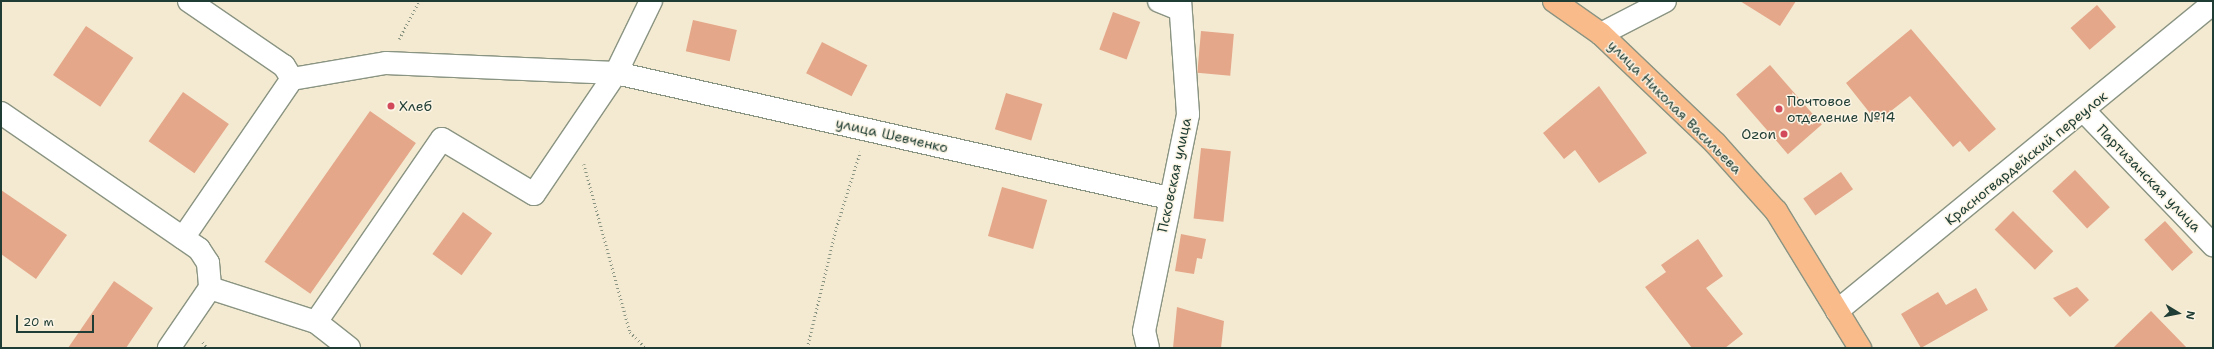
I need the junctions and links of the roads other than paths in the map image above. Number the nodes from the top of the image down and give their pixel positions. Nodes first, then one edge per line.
1 (189, 1) edge
2 (651, 1) edge
3 (1159, 1) edge
4 (1554, 1) edge
5 (1664, 1) edge
6 (2213, 3) edge
7 (1180, 5) edge
8 (1601, 34) junction
9 (616, 73) junction
10 (292, 79) junction
11 (2085, 112) junction
12 (1, 113) edge
13 (1168, 198) junction
14 (183, 238) junction
15 (2213, 245) edge
16 (210, 288) junction
17 (1838, 311) junction
18 (316, 322) junction
19 (169, 348) edge
20 (349, 348) edge
21 (1148, 348) edge
22 (1860, 348) edge

1 - 10 street
2 - 9 street
3 - 7 street
4 - 8 main road, улица Николая Васильева
5 - 8 street
6 - 11 street, Красногвардейский переулок
7 - 13 street, Псковская улица
8 - 17 main road, улица Николая Васильева
9 - 10 street, улица Шевченко
9 - 13 street, улица Шевченко
9 - 18 street
10 - 14 street
11 - 15 street, Партизанская улица
11 - 17 street, Красногвардейский переулок
12 - 14 street
13 - 21 street, Псковская улица
14 - 16 street
16 - 18 street
16 - 19 street
17 - 22 main road, улица Николая Васильева
18 - 20 street

